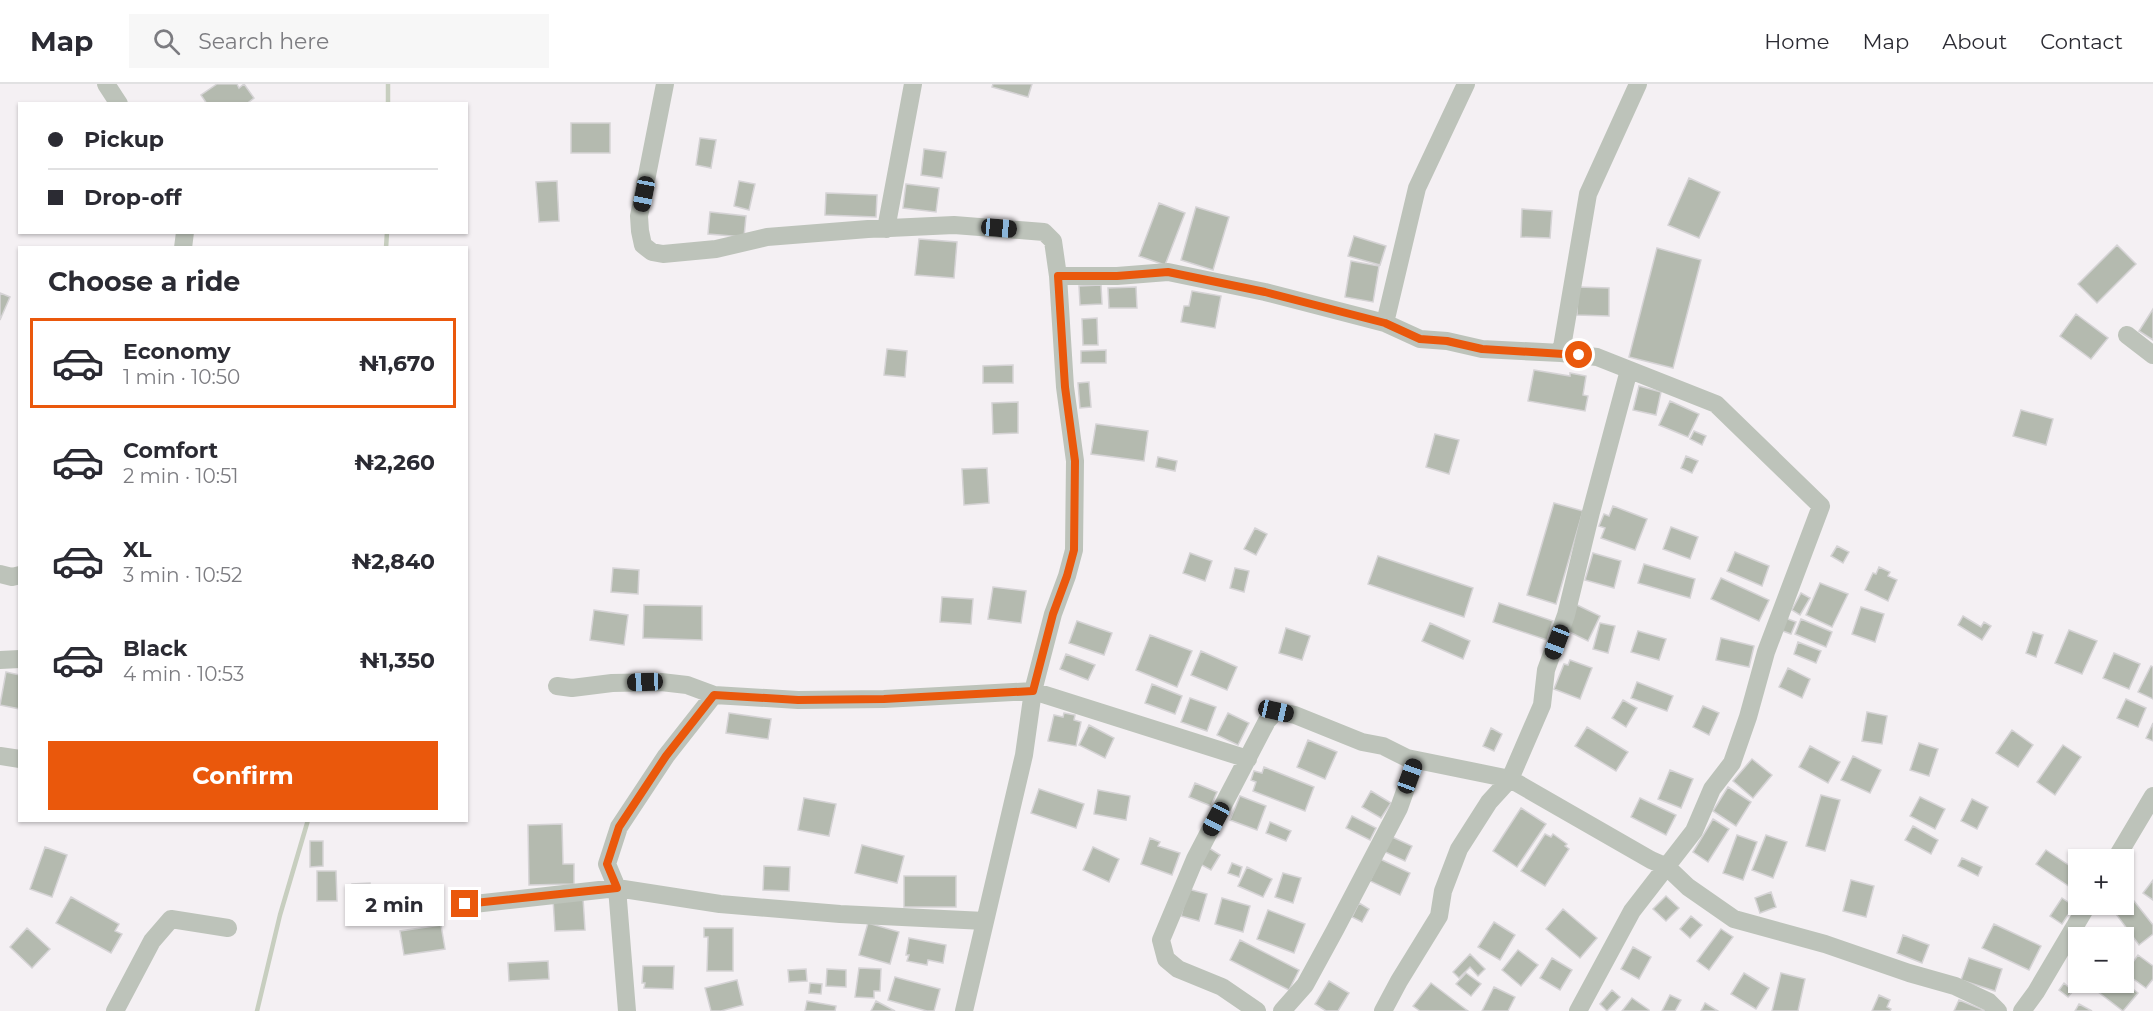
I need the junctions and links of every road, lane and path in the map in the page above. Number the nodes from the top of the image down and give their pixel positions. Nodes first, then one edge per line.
1 (106, 84) edge
2 (665, 84) edge
3 (913, 84) edge
4 (1466, 84) edge
5 (1638, 84) edge
6 (118, 102) edge
7 (886, 229) junction
8 (1058, 276) junction
9 (1385, 323) junction
10 (2127, 334) dead end
11 (1561, 352) junction
12 (2153, 355) edge
13 (1629, 370) junction
14 (0, 574) edge
15 (18, 575) edge
16 (18, 658) edge
17 (0, 660) edge
18 (557, 686) dead end
19 (1033, 691) junction
20 (714, 695) junction
21 (0, 756) edge
22 (18, 759) edge
23 (1248, 759) junction
24 (1416, 760) junction
25 (1510, 779) junction
26 (2153, 796) edge
27 (2122, 849) edge
28 (1667, 867) junction
29 (617, 888) junction
30 (465, 904) dead end
31 (2082, 915) edge
32 (985, 921) junction
33 (228, 928) dead end
34 (115, 1011) edge
35 (627, 1011) edge
36 (964, 1011) edge
37 (1257, 1011) edge
38 (1282, 1011) edge
39 (1383, 1011) edge
40 (1578, 1011) edge
41 (1998, 1011) edge
42 (2022, 1011) edge

1 - 6 street
2 - 7 street
3 - 7 street
4 - 9 street
5 - 11 street
7 - 8 street
8 - 9 street
8 - 19 street
9 - 11 street
10 - 12 street
11 - 13 street
13 - 25 street
13 - 28 street
14 - 15 street
16 - 17 street
18 - 20 street
19 - 20 street
19 - 23 street
19 - 32 street
20 - 29 street
21 - 22 street
23 - 24 street
23 - 37 street
24 - 25 street
24 - 38 street
25 - 28 street
25 - 39 street
26 - 27 street
28 - 40 street
28 - 41 street
29 - 30 street
29 - 32 street
29 - 35 street
31 - 42 street
32 - 36 street
33 - 34 street

